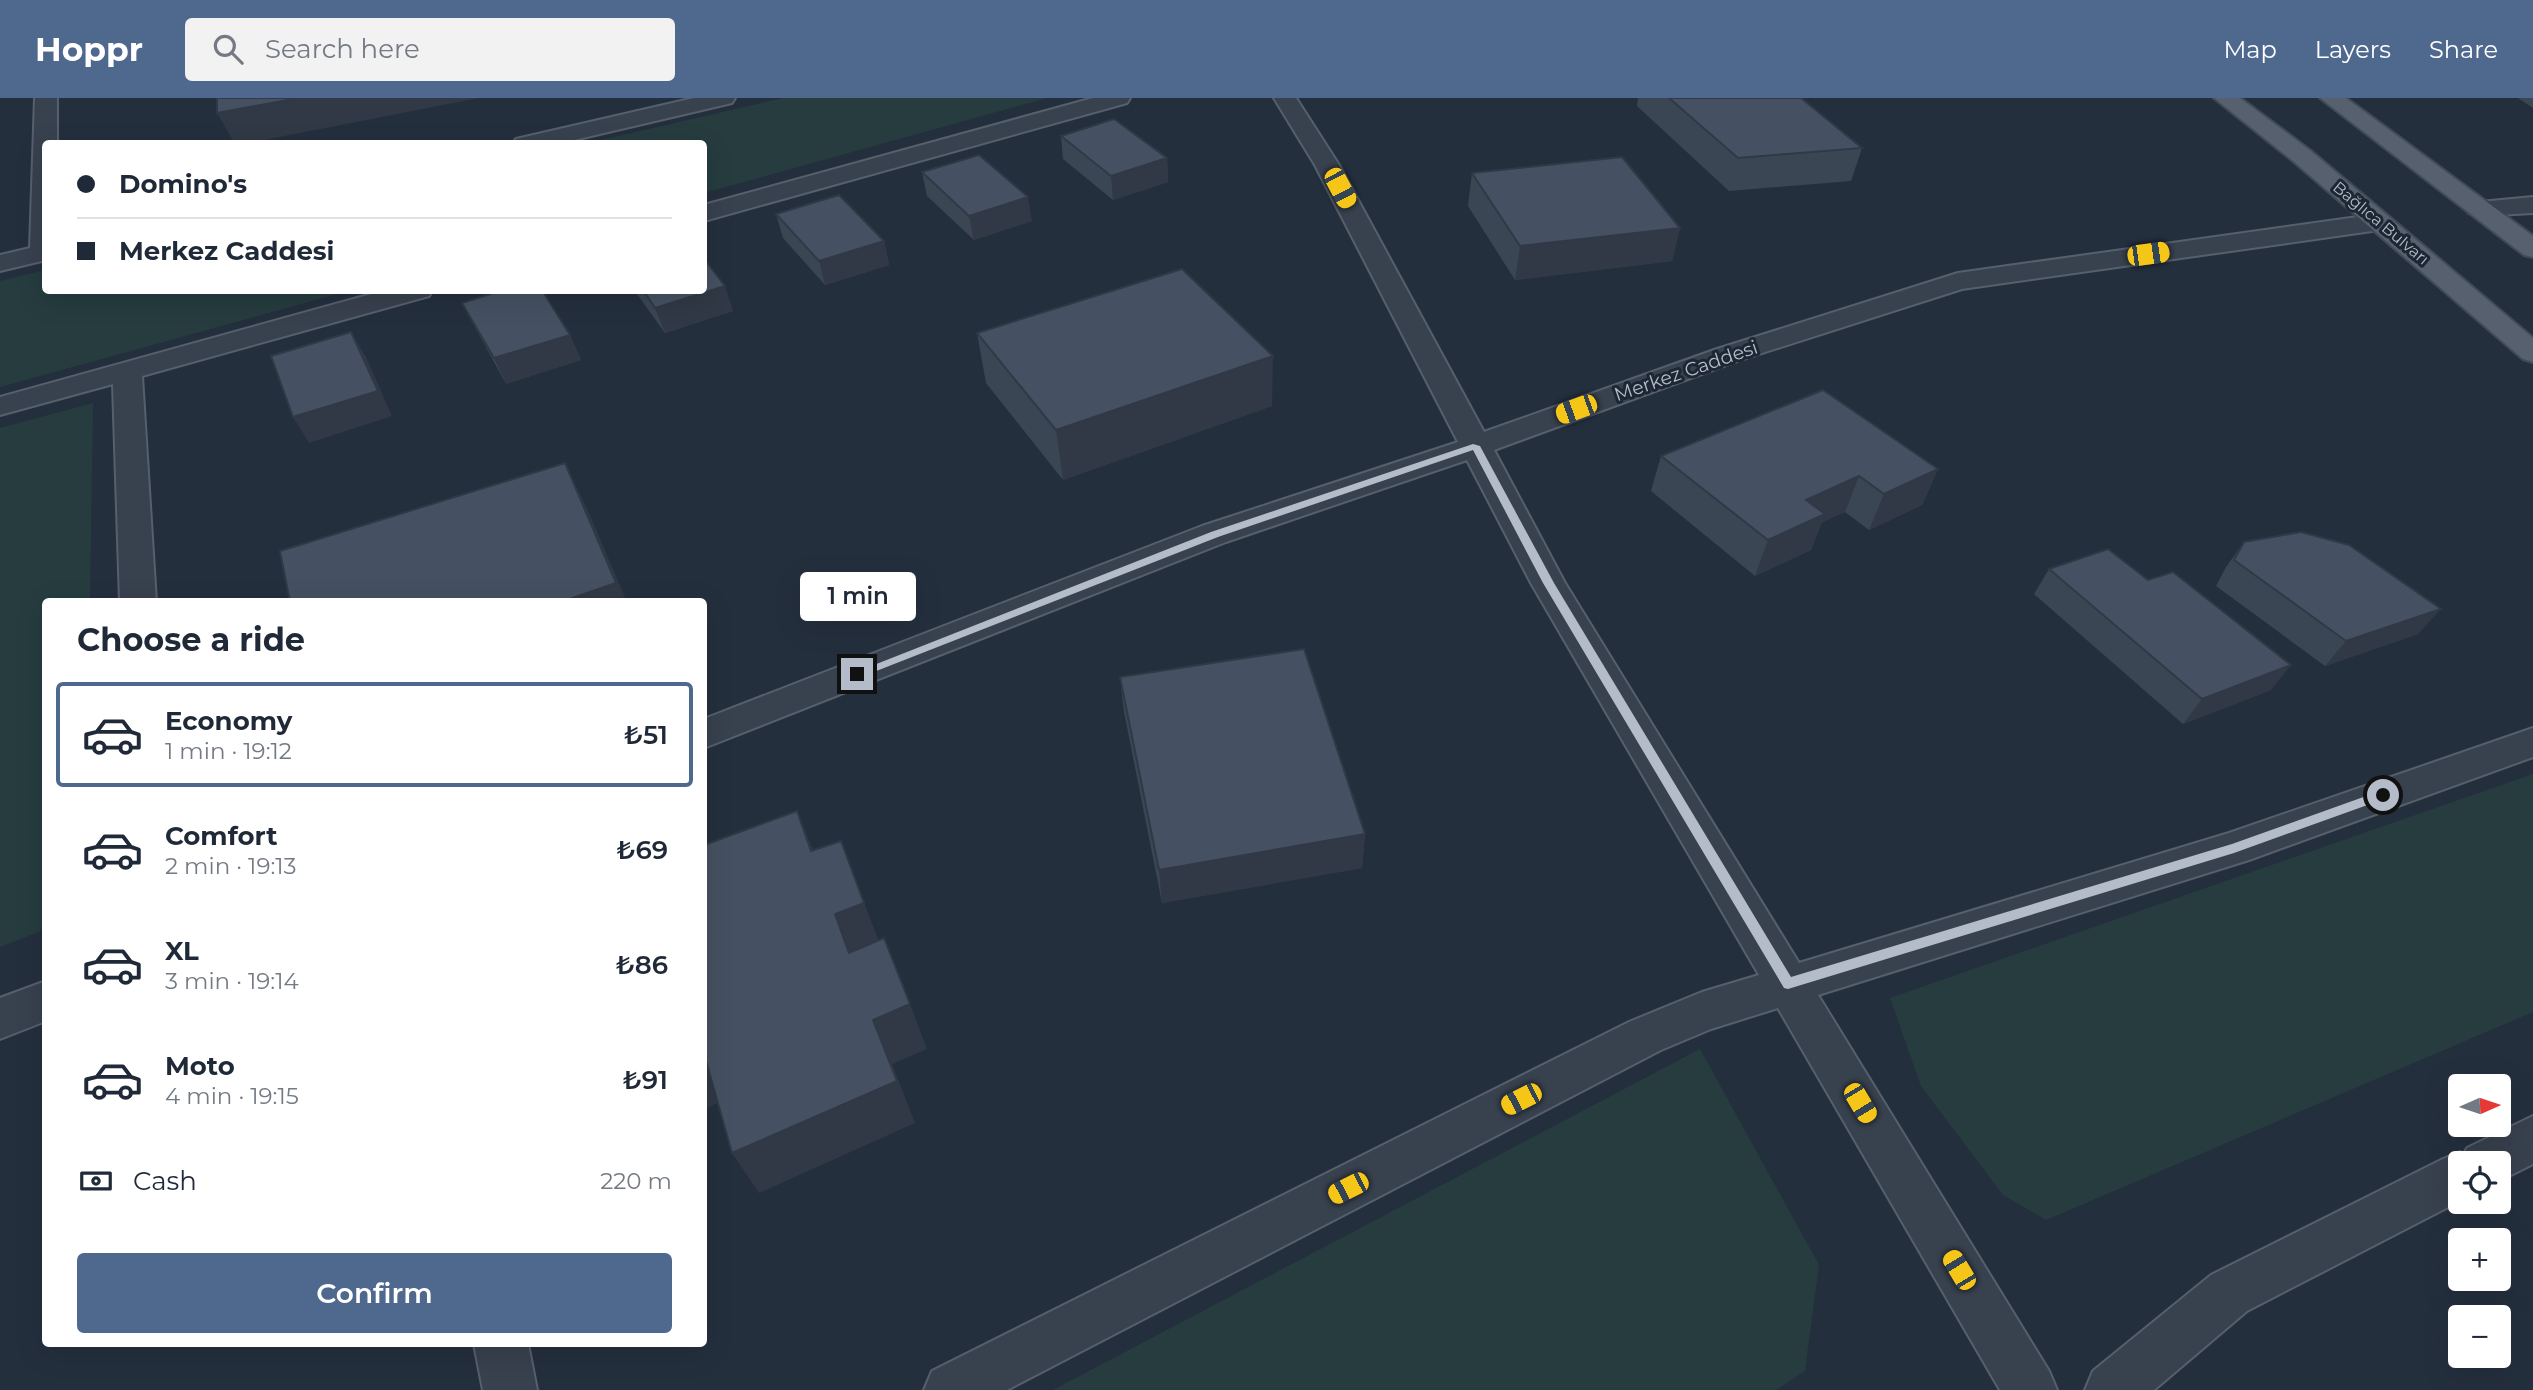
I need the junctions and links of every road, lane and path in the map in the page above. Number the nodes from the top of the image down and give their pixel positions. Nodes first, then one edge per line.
1 (46, 98) edge
2 (724, 98) edge
3 (1119, 98) edge
4 (1285, 98) edge
5 (2225, 98) edge
6 (2331, 98) edge
7 (45, 140) edge
8 (541, 140) edge
9 (2533, 205) edge
10 (2478, 208) junction
11 (707, 212) edge
12 (2379, 222) junction
13 (2533, 249) edge
14 (42, 253) edge
15 (0, 263) edge
16 (405, 294) edge
17 (2533, 353) edge
18 (127, 371) junction
19 (0, 406) edge
20 (1476, 446) junction
21 (138, 598) edge
22 (707, 733) edge
23 (2533, 742) edge
24 (1788, 984) junction
25 (42, 1002) edge
26 (0, 1019) edge
27 (2533, 1139) edge
28 (2509, 1151) edge
29 (2448, 1182) edge
30 (503, 1347) edge
31 (510, 1390) edge
32 (951, 1390) edge
33 (2030, 1390) edge
34 (2112, 1390) edge

1 - 7 street
2 - 8 street
3 - 11 street
4 - 20 street
5 - 12 main road, Bağlıca Bulvarı
6 - 10 main road
9 - 10 street
10 - 13 main road
12 - 17 main road, Bağlıca Bulvarı
12 - 20 street, Merkez Caddesi
14 - 15 street
16 - 18 street
18 - 19 street
18 - 21 street
20 - 22 street, Merkez Caddesi
20 - 24 street
23 - 24 street
24 - 32 street
24 - 33 street
25 - 26 street
27 - 28 street
29 - 34 street
30 - 31 street

